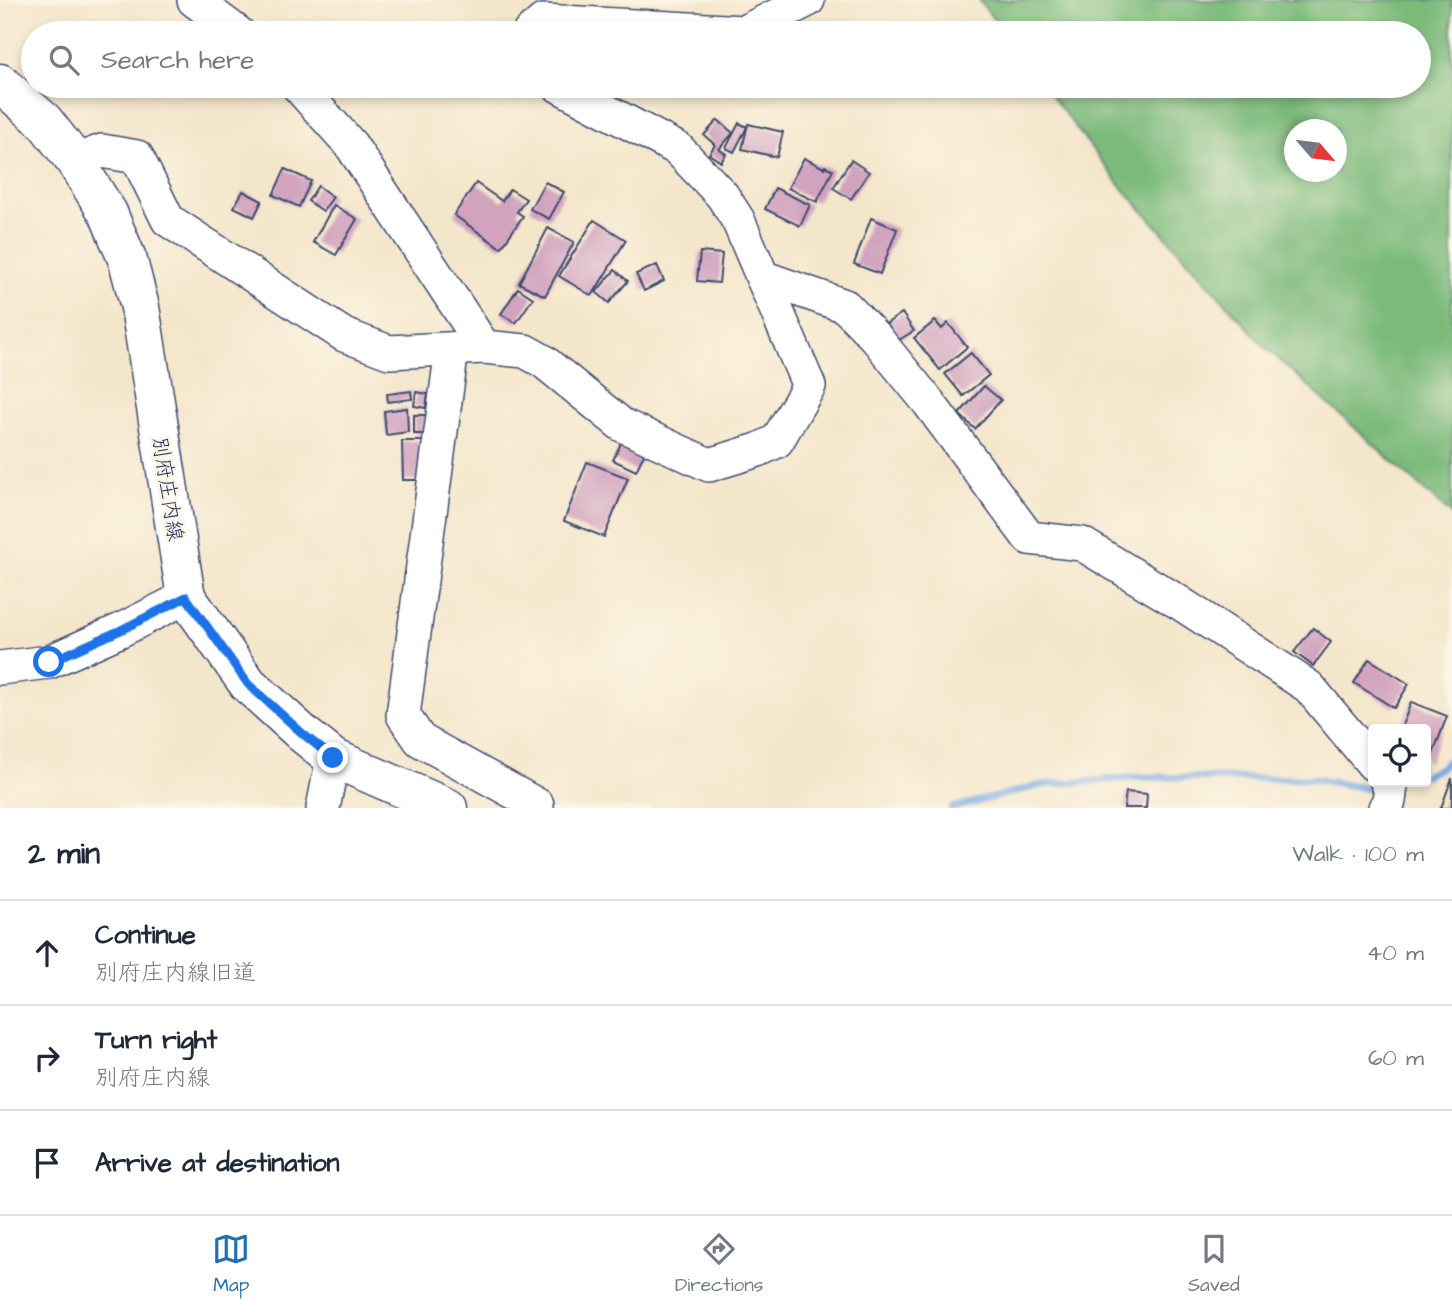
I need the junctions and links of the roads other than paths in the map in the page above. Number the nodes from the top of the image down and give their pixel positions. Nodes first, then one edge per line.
1 (194, 0) edge
2 (808, 0) edge
3 (222, 21) edge
4 (766, 21) edge
5 (0, 83) edge
6 (309, 98) edge
7 (582, 98) edge
8 (75, 161) junction
9 (762, 276) junction
10 (468, 348) junction
11 (186, 597) junction
12 (0, 668) edge
13 (333, 758) junction
14 (1368, 758) edge
15 (1391, 787) edge
16 (323, 808) edge
17 (447, 808) edge
18 (537, 808) edge
19 (1385, 808) edge

1 - 3 street
2 - 4 street
5 - 8 main road, 別府庄内線
6 - 10 street
7 - 9 street
8 - 10 street
8 - 11 main road, 別府庄内線
9 - 10 street
9 - 14 street
10 - 18 street
11 - 12 street
11 - 13 main road, 別府庄内線
13 - 16 street
13 - 17 main road, 別府庄内線
15 - 19 street

